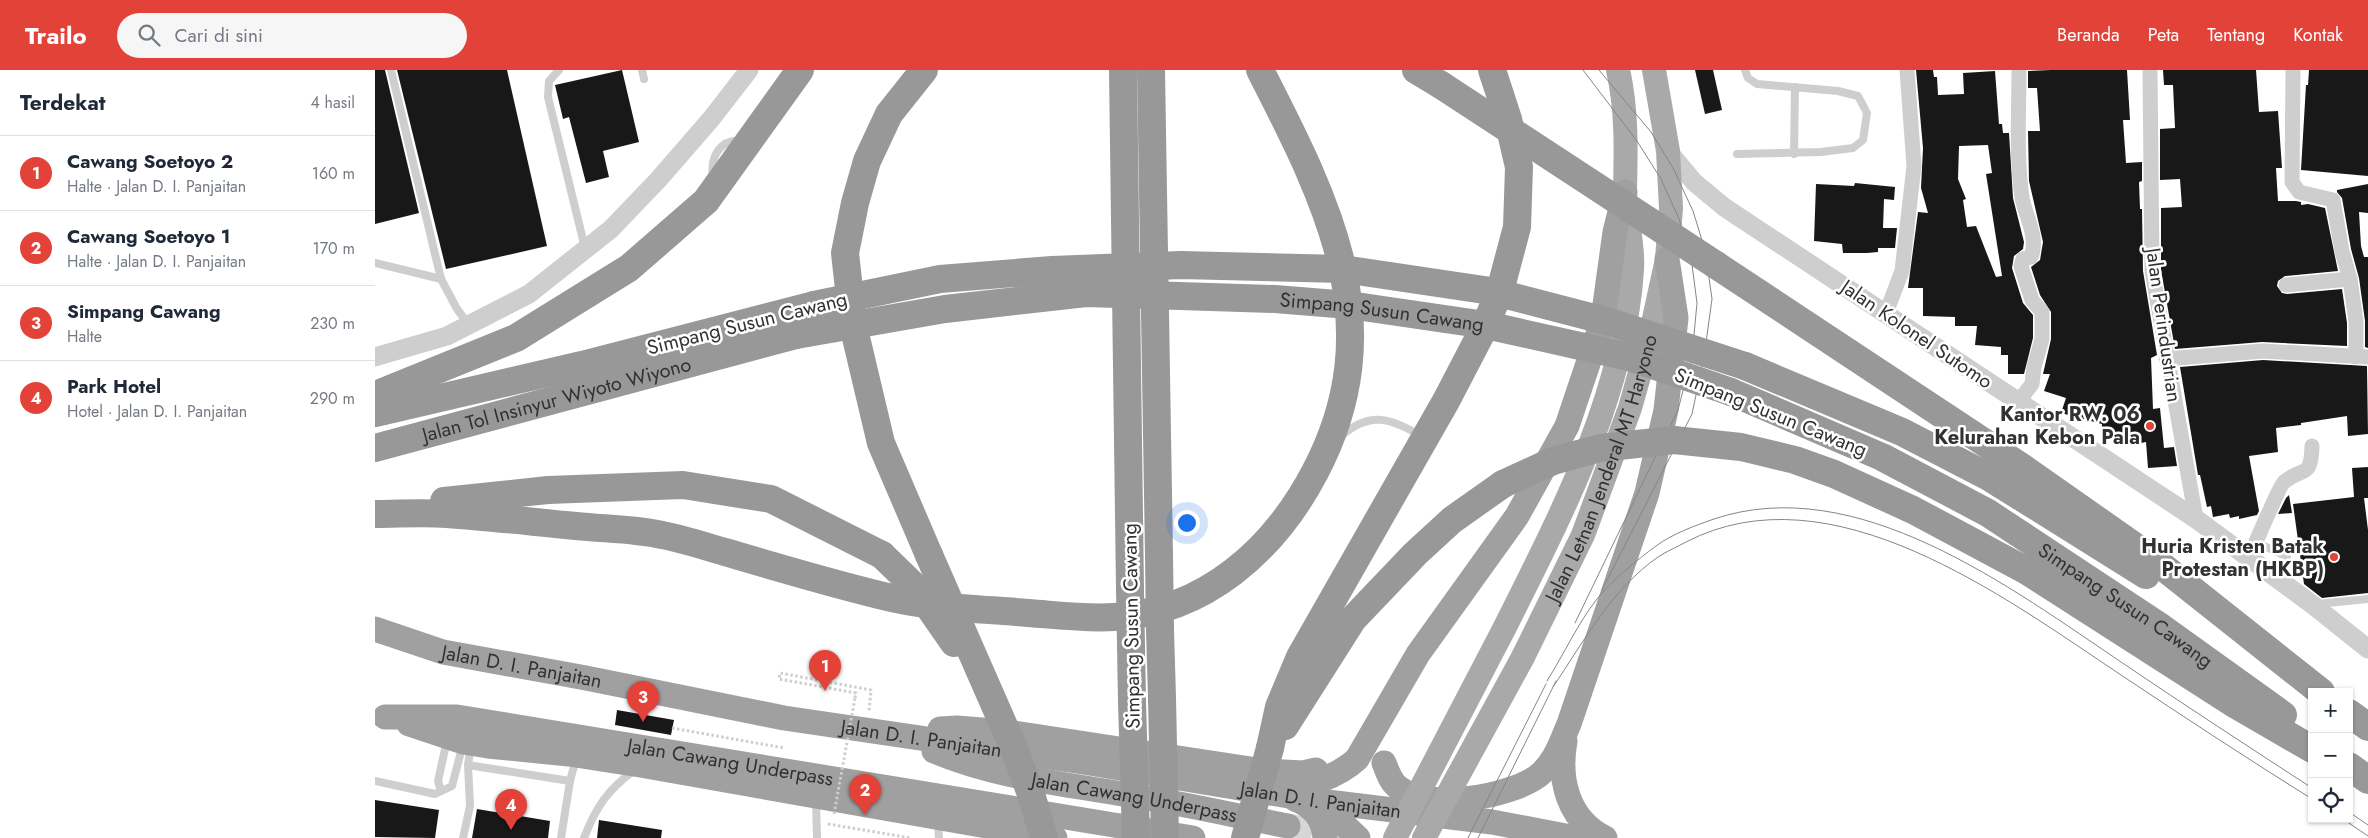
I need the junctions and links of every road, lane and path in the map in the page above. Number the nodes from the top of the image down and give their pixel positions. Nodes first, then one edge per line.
1 (391, 70) edge
2 (559, 70) edge
3 (643, 70) edge
4 (733, 70) edge
5 (749, 70) edge
6 (800, 70) edge
7 (924, 70) edge
8 (1123, 70) edge
9 (1151, 70) edge
10 (1260, 70) edge
11 (1416, 70) edge
12 (1492, 70) edge
13 (1618, 70) edge
14 (1654, 70) edge
15 (1745, 70) edge
16 (1907, 70) edge
17 (2019, 70) edge
18 (2150, 70) edge
19 (2293, 70) edge
20 (644, 78) dead end
21 (1795, 87) junction
22 (1668, 151) junction
23 (1737, 154) dead end
24 (1794, 154) junction
25 (1625, 192) junction
26 (585, 248) junction
27 (1667, 259) junction
28 (375, 263) edge
29 (441, 279) junction
30 (2350, 279) junction
31 (2286, 285) dead end
32 (1886, 313) junction
33 (469, 325) junction
34 (796, 335) joint
35 (375, 357) edge
36 (2362, 357) edge
37 (2166, 359) junction
38 (375, 395) edge
39 (2018, 402) junction
40 (375, 413) edge
41 (1425, 439) junction
42 (2312, 446) dead end
43 (375, 448) edge
44 (1305, 491) junction
45 (375, 508) edge
46 (375, 514) edge
47 (2196, 519) junction
48 (2252, 549) junction
49 (2287, 556) dead end
50 (2368, 599) edge
51 (2313, 605) junction
52 (375, 629) edge
53 (2368, 649) edge
54 (2269, 652) junction
55 (1399, 685) junction
56 (2316, 688) edge
57 (991, 699) junction
58 (380, 716) edge
59 (2353, 716) edge
60 (1381, 720) junction
61 (1569, 724) junction
62 (2368, 727) edge
63 (672, 728) dead end
64 (867, 732) junction
65 (2308, 734) edge
66 (898, 736) junction
67 (463, 747) junction
68 (2308, 747) edge
69 (1271, 748) junction
70 (793, 750) dead end
71 (577, 755) junction
72 (1384, 762) junction
73 (640, 766) junction
74 (2353, 769) edge
75 (2353, 773) edge
76 (375, 781) edge
77 (570, 781) junction
78 (2368, 781) edge
79 (441, 791) junction
80 (1279, 795) junction
81 (816, 797) junction
82 (1319, 801) junction
83 (834, 814) dead end
84 (824, 823) dead end
85 (1288, 826) tunnel mouth
86 (1485, 826) edge
87 (938, 827) edge
88 (1409, 833) edge
89 (463, 838) edge
90 (561, 838) edge
91 (584, 838) edge
92 (817, 838) edge
93 (911, 838) edge
94 (1044, 838) edge
95 (1055, 838) edge
96 (1136, 838) edge
97 (1165, 838) edge
98 (1193, 838) edge
99 (1245, 838) edge
100 (1325, 838) edge
101 (1358, 838) edge
102 (1523, 838) edge
103 (1575, 838) edge
104 (1605, 838) edge

1 - 29 lane
2 - 26 lane
3 - 20 lane
4 - 26 street
5 - 26 street
6 - 38 highway
7 - 57 highway, bridge
8 - 96 highway, Simpang Susun Cawang, bridge
9 - 97 highway, Simpang Susun Cawang, bridge
10 - 44 highway
11 - 54 highway, bridge
12 - 41 highway
13 - 25 main road, Jalan Letnan Jenderal MT Haryono
14 - 22 main road, Jalan Letnan Jenderal MT Haryono
15 - 21 lane
16 - 32 street
17 - 39 street
18 - 37 street, Jalan Perindustrian
19 - 30 street
21 - 24 lane
21 - 24 lane
22 - 27 main road, Jalan Letnan Jenderal MT Haryono
22 - 32 street, Jalan Kolonel Sutomo
23 - 24 lane
25 - 55 highway
25 - 88 main road, Jalan Letnan Jenderal MT Haryono, bridge
26 - 33 street
27 - 61 highway
27 - 88 main road, Jalan Letnan Jenderal MT Haryono, bridge
28 - 29 lane
29 - 33 lane
30 - 31 street
30 - 36 street
32 - 39 street, Jalan Kolonel Sutomo
33 - 35 street
34 - 43 highway, Jalan Tol Insinyur Wiyoto Wiyono
34 - 65 highway, Simpang Susun Cawang, bridge
36 - 37 street
37 - 47 street, Jalan Perindustrian
39 - 47 street, Jalan Kolonel Sutomo
40 - 54 highway, Simpang Susun Cawang, bridge
41 - 44 lane
41 - 69 highway
42 - 48 street
44 - 46 highway
45 - 57 highway, bridge
47 - 48 street, Jalan Kolonel Sutomo
48 - 49 lane
48 - 51 street, Jalan Kolonel Sutomo
50 - 51 lane
51 - 53 street, Jalan Kolonel Sutomo
52 - 64 highway, Jalan D. I. Panjaitan
54 - 56 highway
55 - 60 highway
55 - 72 highway
57 - 94 highway, bridge
58 - 67 highway
58 - 98 highway, Jalan Cawang Underpass
59 - 62 highway
60 - 66 highway
60 - 80 highway
61 - 72 highway
61 - 104 highway
63 - 70 path
64 - 66 highway, Jalan D. I. Panjaitan
64 - 83 path, bridge
66 - 80 highway, Jalan D. I. Panjaitan
66 - 85 highway, Jalan Cawang Underpass
67 - 71 highway
67 - 77 lane
67 - 79 lane
67 - 79 lane
67 - 89 lane
68 - 69 highway, bridge
69 - 99 highway, bridge
71 - 73 highway
71 - 77 lane
72 - 88 highway
73 - 81 highway
73 - 91 lane
74 - 78 highway
75 - 78 highway
76 - 79 lane
77 - 90 lane
80 - 82 highway, Jalan D. I. Panjaitan
80 - 100 highway
81 - 87 highway
81 - 92 lane
82 - 88 highway, Jalan D. I. Panjaitan
82 - 101 highway
84 - 93 path
86 - 88 highway, Jalan D. I. Panjaitan
86 - 102 lane
86 - 103 highway
87 - 95 highway

